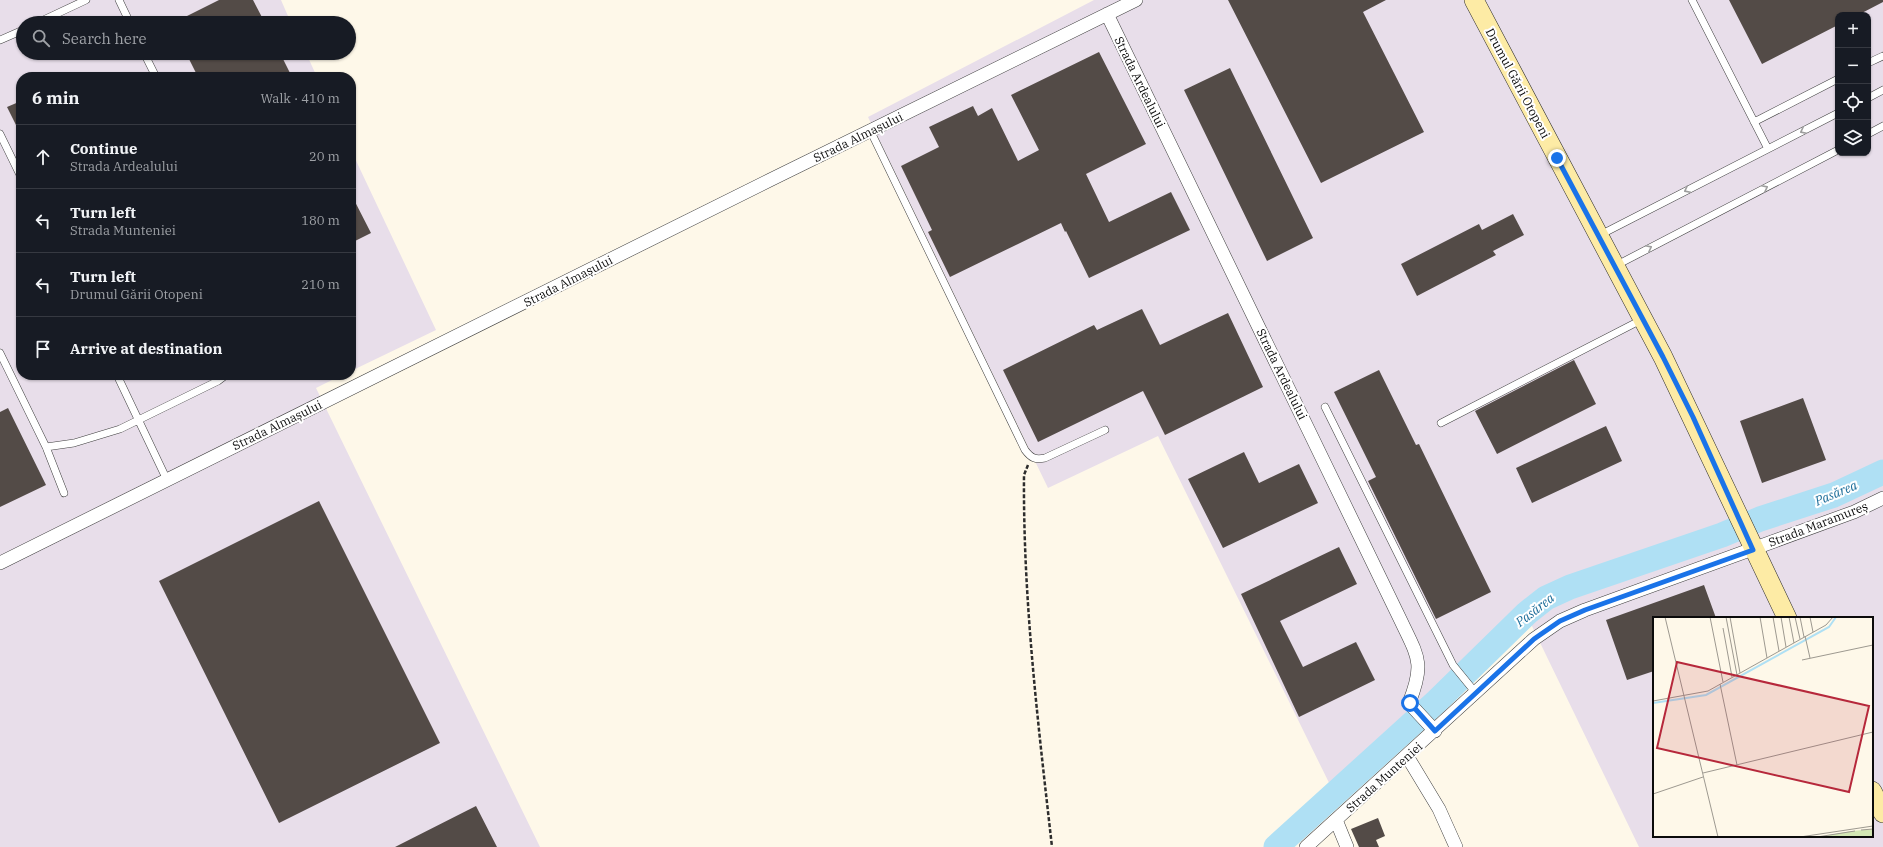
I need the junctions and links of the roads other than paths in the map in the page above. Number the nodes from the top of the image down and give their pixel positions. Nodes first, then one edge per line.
1 (86, 0) edge
2 (119, 0) edge
3 (1136, 0) edge
4 (1474, 0) edge
5 (1692, 0) edge
6 (1107, 14) junction
7 (52, 16) edge
8 (127, 16) edge
9 (16, 33) edge
10 (0, 40) edge
11 (1883, 56) edge
12 (148, 60) edge
13 (1871, 62) edge
14 (154, 72) edge
15 (1835, 81) edge
16 (1883, 90) edge
17 (1871, 96) edge
18 (1835, 115) edge
19 (1754, 122) junction
20 (1883, 126) edge
21 (871, 132) junction
22 (1871, 132) edge
23 (0, 134) edge
24 (1768, 149) junction
25 (1835, 152) edge
26 (16, 167) edge
27 (1599, 235) junction
28 (1615, 266) junction
29 (1643, 319) junction
30 (0, 354) edge
31 (119, 380) edge
32 (219, 380) edge
33 (1325, 407) dead end
34 (139, 420) junction
35 (1441, 423) dead end
36 (1105, 430) dead end
37 (46, 447) junction
38 (167, 480) junction
39 (64, 492) dead end
40 (1883, 498) edge
41 (1753, 550) junction
42 (0, 563) edge
43 (1786, 617) edge
44 (1471, 688) junction
45 (1432, 728) junction
46 (1407, 756) junction
47 (1873, 792) edge
48 (1883, 813) edge
49 (1336, 820) junction
50 (1306, 847) edge
51 (1347, 847) edge
52 (1456, 847) edge

1 - 7 lane
2 - 8 lane
3 - 6 street, Strada Almașului
4 - 27 main road, Drumul Gării Otopeni
5 - 19 lane
6 - 21 street, Strada Almașului
6 - 45 street, Strada Ardealului
9 - 10 lane
11 - 13 lane
12 - 14 lane
15 - 19 lane
16 - 17 lane
18 -> 24 lane
19 - 24 lane
20 - 22 lane
21 - 36 lane
21 - 38 street, Strada Almașului
23 - 26 lane
24 -> 27 lane
28 -> 25 lane
27 - 28 main road, Drumul Gării Otopeni
28 - 29 main road, Drumul Gării Otopeni
29 - 35 lane
29 - 41 main road, Drumul Gării Otopeni
30 - 37 lane
31 - 34 lane
32 - 34 lane
33 - 44 lane
34 - 37 lane
34 - 38 lane
37 - 39 lane
38 - 42 street, Strada Almașului
40 - 41 street, Strada Maramureș
41 - 43 main road, Drumul Gării Otopeni
41 - 44 street, Strada Munteniei
44 - 45 street, Strada Munteniei
45 - 46 street, Strada Munteniei
46 - 49 street, Strada Munteniei
46 - 52 street
47 - 48 main road
49 - 50 street, Strada Munteniei
49 - 51 street

